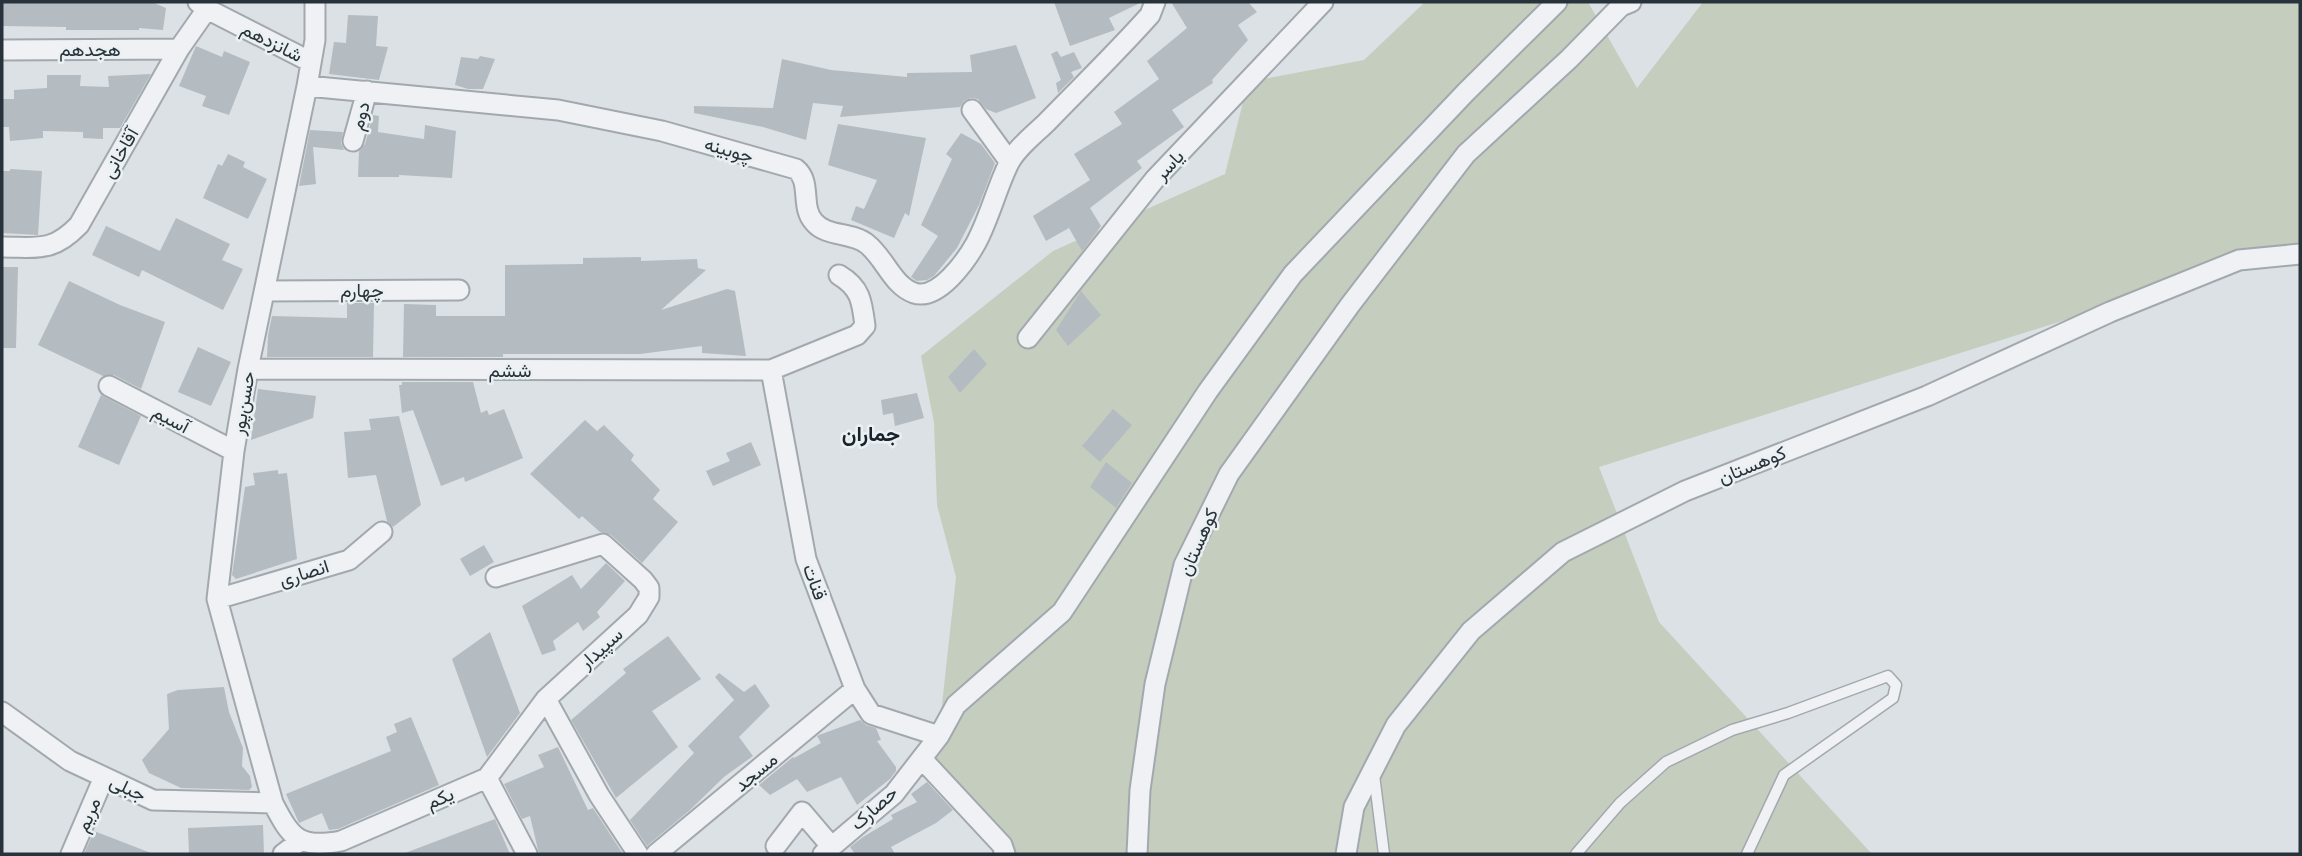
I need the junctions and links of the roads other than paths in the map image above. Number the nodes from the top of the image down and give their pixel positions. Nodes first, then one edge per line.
1 (315, 2) edge
2 (1155, 2) edge
3 (1323, 2) edge
4 (1557, 2) edge
5 (1632, 2) edge
6 (202, 6) edge
7 (179, 49) junction
8 (2, 50) edge
9 (311, 62) junction
10 (307, 86) junction
11 (367, 91) junction
12 (972, 110) dead end
13 (353, 141) dead end
14 (1009, 161) junction
15 (2, 247) edge
16 (2300, 254) edge
17 (839, 275) dead end
18 (459, 290) dead end
19 (265, 291) junction
20 (1028, 338) dead end
21 (248, 369) junction
22 (771, 370) junction
23 (109, 386) dead end
24 (234, 452) junction
25 (382, 532) dead end
26 (496, 577) dead end
27 (217, 599) junction
28 (855, 689) junction
29 (546, 699) junction
30 (2, 712) edge
31 (939, 736) junction
32 (922, 760) junction
33 (1373, 767) junction
34 (104, 777) junction
35 (487, 778) junction
36 (273, 803) junction
37 (300, 841) junction
38 (776, 846) dead end
39 (827, 850) edge
40 (71, 854) edge
41 (283, 854) edge
42 (527, 854) edge
43 (638, 854) edge
44 (656, 854) edge
45 (1005, 854) edge
46 (1137, 854) edge
47 (1346, 854) edge
48 (1384, 854) edge
49 (1576, 854) edge
50 (1747, 854) edge

1 - 9 street, حسن‌پور
2 - 14 street, چوبینه
3 - 20 street, یاسر
4 - 31 street
5 - 46 street, کوهستان
6 - 7 street, آقاخانی
6 - 9 street, شانزدهم
7 - 8 street, هجدهم
7 - 15 street, آقاخانی
9 - 10 street, حسن‌پور
10 - 11 street, چوبینه
10 - 19 street, حسن‌پور
11 - 13 street, دوم
11 - 14 street, چوبینه
12 - 14 street
16 - 33 street, کوهستان
17 - 22 street
18 - 19 street, چهارم
19 - 21 street, حسن‌پور
21 - 22 street, ششم
21 - 24 street, حسن‌پور
22 - 28 street, قنات
23 - 24 street, آسیم
24 - 27 street, حسن‌پور
25 - 27 street, انصاری
26 - 29 street, سپیدار
27 - 36 street, حسن‌پور
28 - 31 street, قنات
28 - 44 street, مسجد
29 - 35 street, یکم
29 - 43 street
30 - 34 street, جبلی
31 - 32 street, حصارک
32 - 39 street, حصارک
32 - 45 street
33 - 47 street, کوهستان
33 - 48 lane
34 - 36 street, جبلی
34 - 40 street, مریم
35 - 37 street, یکم
35 - 42 street
36 - 37 street
37 - 41 street
38 - 39 street
49 - 50 lane

